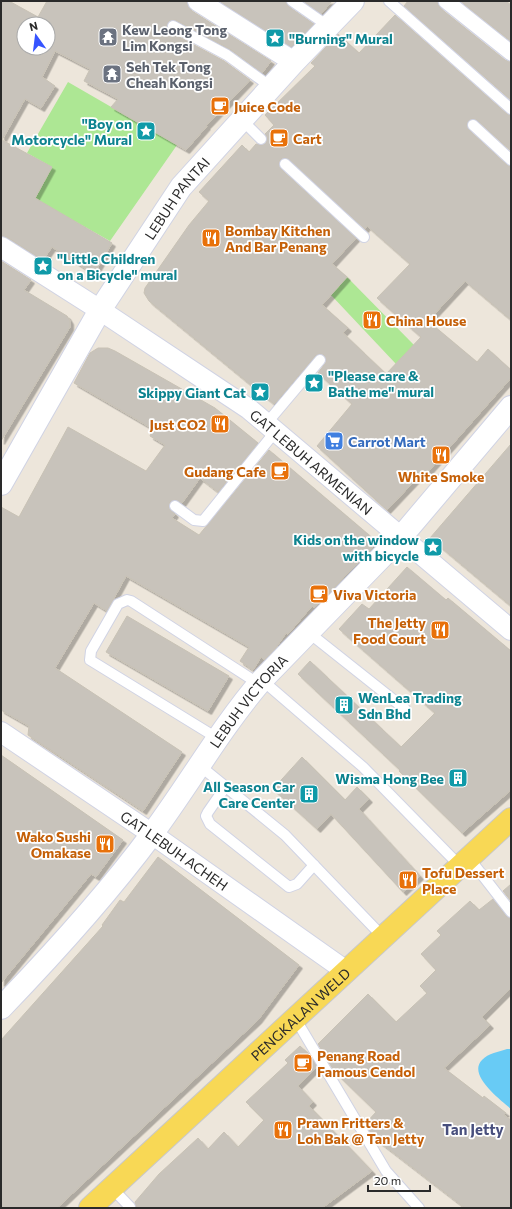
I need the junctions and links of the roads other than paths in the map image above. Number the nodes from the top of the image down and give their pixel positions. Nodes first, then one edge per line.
1 (198, 1) edge
2 (292, 1) edge
3 (353, 1) edge
4 (389, 1) edge
5 (446, 1) edge
6 (173, 26) dead end
7 (328, 26) junction
8 (511, 53) edge
9 (294, 62) junction
10 (271, 87) junction
11 (511, 109) edge
12 (241, 120) junction
13 (473, 125) dead end
14 (261, 140) dead end
15 (511, 160) edge
16 (285, 164) dead end
17 (364, 237) dead end
18 (1, 247) edge
19 (100, 310) junction
20 (320, 360) dead end
21 (511, 407) edge
22 (270, 428) junction
23 (1, 484) edge
24 (175, 506) dead end
25 (402, 537) junction
26 (511, 630) edge
27 (308, 632) junction
28 (260, 682) junction
29 (405, 709) dead end
30 (1, 732) edge
31 (217, 738) junction
32 (199, 765) junction
33 (226, 786) junction
34 (511, 819) edge
35 (152, 834) junction
36 (464, 862) junction
37 (314, 865) junction
38 (511, 912) edge
39 (383, 936) junction
40 (346, 971) junction
41 (1, 1008) edge
42 (295, 1018) junction
43 (112, 1188) junction
44 (130, 1207) dead end
45 (90, 1208) edge
46 (419, 1208) edge

1 - 9 street
2 - 7 lane
3 - 7 street, LEBUH PANTAI
4 - 11 lane
5 - 8 street
6 - 10 lane
7 - 9 street, LEBUH PANTAI
9 - 10 street, LEBUH PANTAI
10 - 12 street, LEBUH PANTAI
12 - 14 lane
12 - 19 street, LEBUH PANTAI
13 - 15 lane
16 - 17 lane
18 - 19 street, GAT LEBUH ARMENIAN
19 - 22 street, GAT LEBUH ARMENIAN
19 - 23 street, LEBUH PANTAI
20 - 22 lane
21 - 25 street, LEBUH VICTORIA
22 - 24 lane
22 - 25 street, GAT LEBUH ARMENIAN
25 - 26 street, GAT LEBUH ARMENIAN
25 - 27 street, LEBUH VICTORIA
27 - 28 street, LEBUH VICTORIA
27 - 29 lane
28 - 31 street, LEBUH VICTORIA
28 - 31 lane
28 - 36 lane
30 - 35 street, GAT LEBUH ACHEH
31 - 32 street, LEBUH VICTORIA
32 - 33 lane
32 - 35 street, LEBUH VICTORIA
33 - 37 lane
33 - 37 lane
34 - 36 main road, PENGKALAN WELD
35 - 40 street, GAT LEBUH ACHEH
35 - 41 street, LEBUH VICTORIA
36 - 38 lane
36 - 39 main road, PENGKALAN WELD
37 - 39 lane
39 - 40 main road, PENGKALAN WELD
40 - 42 main road, PENGKALAN WELD
42 - 43 main road, PENGKALAN WELD
42 - 46 lane
43 - 44 lane
43 - 45 main road, PENGKALAN WELD

